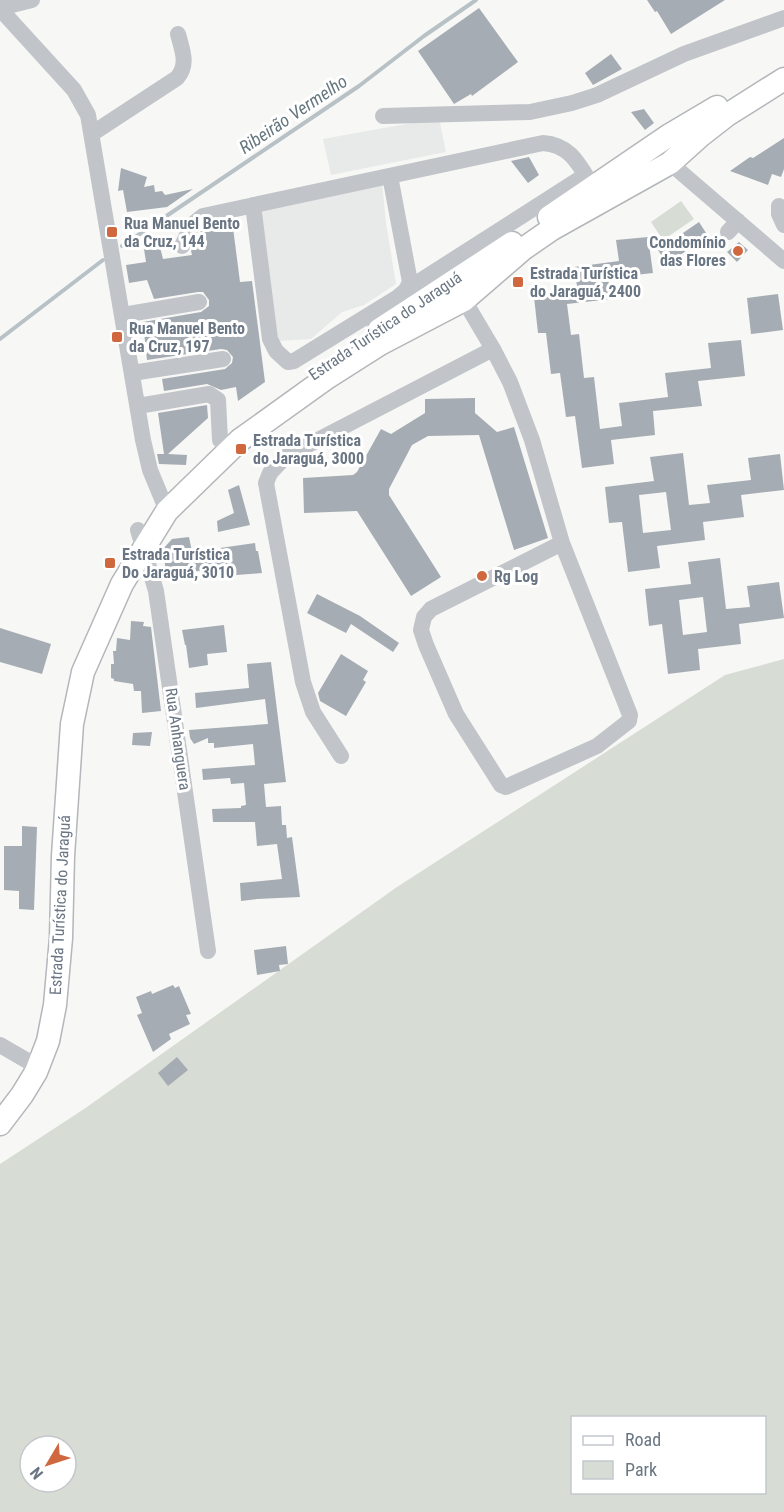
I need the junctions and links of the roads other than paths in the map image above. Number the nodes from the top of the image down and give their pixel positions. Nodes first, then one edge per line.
1 (32, 0) edge
2 (0, 9) edge
3 (784, 18) edge
4 (178, 34) dead end
5 (784, 64) edge
6 (784, 79) edge
7 (383, 116) dead end
8 (93, 133) junction
9 (645, 151) junction
10 (670, 164) junction
11 (390, 176) junction
12 (588, 179) junction
13 (253, 205) junction
14 (779, 206) dead end
15 (784, 225) edge
16 (182, 246) dead end
17 (784, 261) edge
18 (455, 279) junction
19 (406, 290) junction
20 (464, 300) junction
21 (199, 302) dead end
22 (123, 315) junction
23 (494, 349) junction
24 (223, 358) dead end
25 (132, 373) junction
26 (138, 406) junction
27 (220, 440) junction
28 (164, 504) junction
29 (141, 538) junction
30 (562, 543) junction
31 (341, 756) dead end
32 (208, 951) dead end
33 (0, 1045) edge
34 (38, 1067) junction
35 (0, 1124) edge

1 - 2 street
2 - 8 street
3 - 7 street
4 - 8 street
5 - 9 main road, Estrada Turística do Jaraguá
6 - 10 main road, Estrada Turística do Jaraguá
8 - 22 street
9 - 10 main road
9 - 12 main road, Estrada Turística do Jaraguá
10 - 17 street
10 - 20 main road, Estrada Turística do Jaraguá
11 - 12 street
11 - 13 street
11 - 19 street
12 - 18 main road, Estrada Turística do Jaraguá
12 - 19 street
13 - 16 street
13 - 19 street
14 - 15 street
18 - 20 main road
18 - 27 main road, Estrada Turística do Jaraguá
20 - 23 street
20 - 28 main road, Estrada Turística do Jaraguá
21 - 22 street
22 - 25 street
23 - 30 street
23 - 31 street
24 - 25 street
25 - 26 street
26 - 27 street
26 - 28 street
27 - 28 main road, Estrada Turística do Jaraguá
28 - 29 main road, Estrada Turística do Jaraguá
29 - 32 street, Rua Anhanguera
29 - 34 main road, Estrada Turística do Jaraguá
30 - 30 street
33 - 34 street
34 - 35 main road, Estrada Turística do Jaraguá

